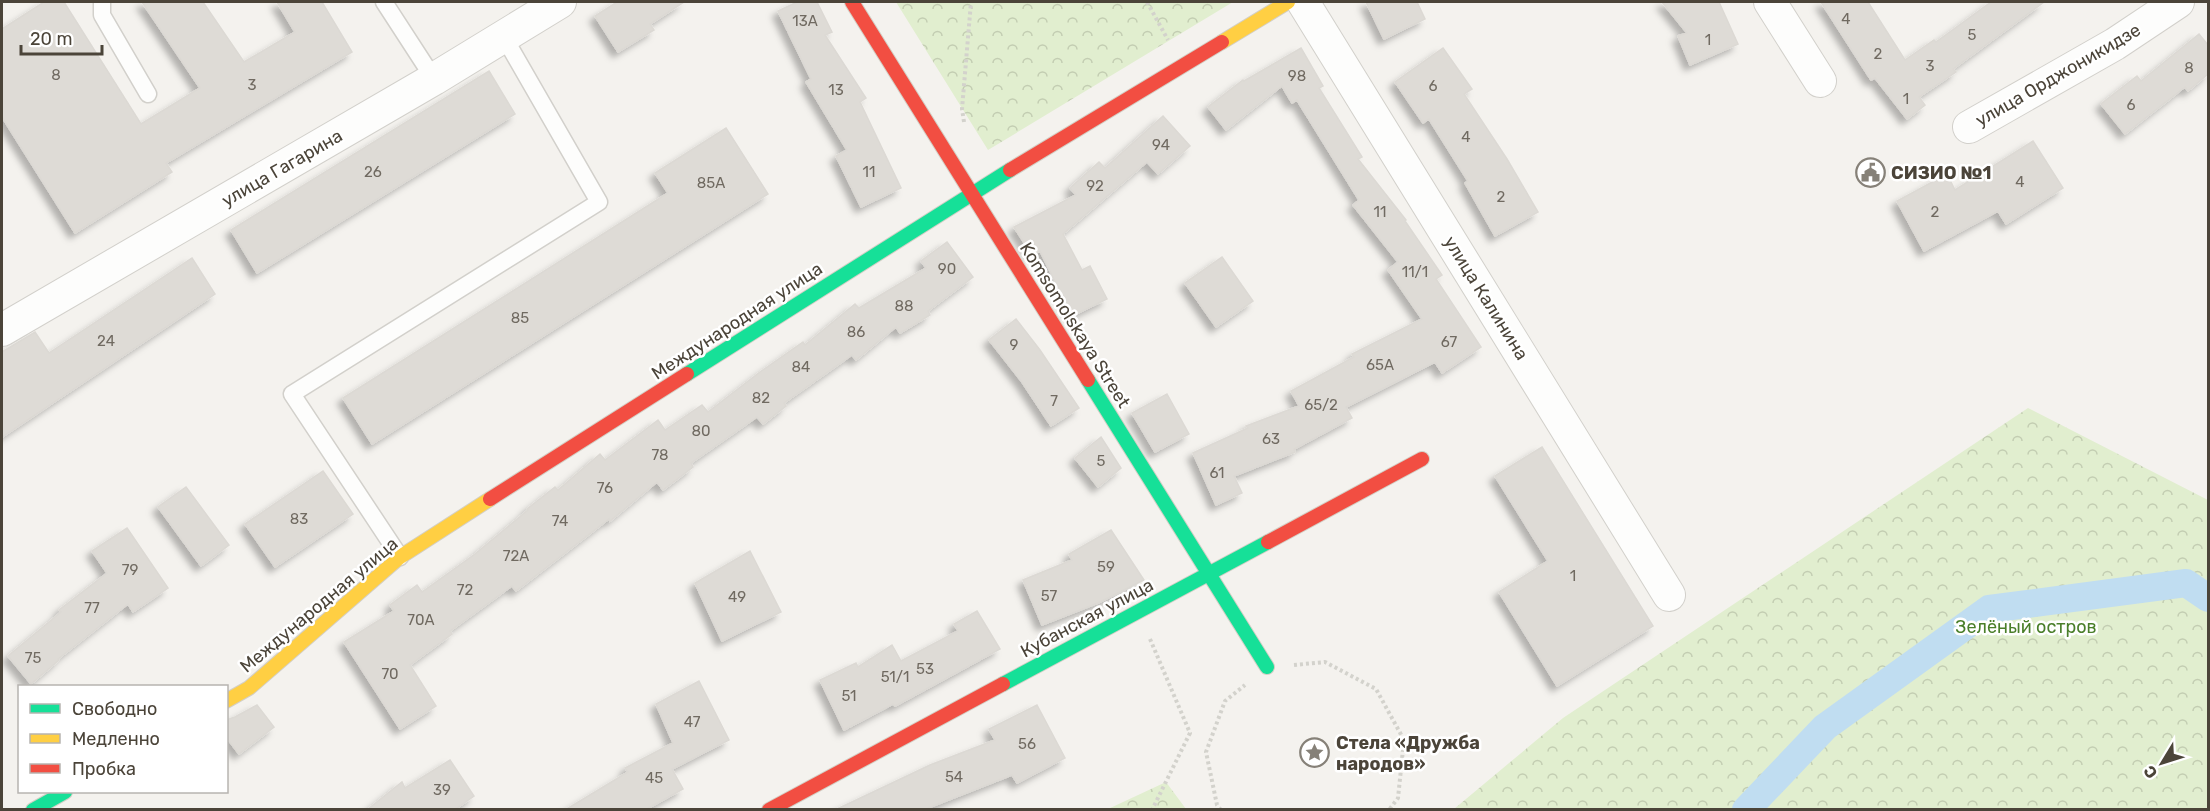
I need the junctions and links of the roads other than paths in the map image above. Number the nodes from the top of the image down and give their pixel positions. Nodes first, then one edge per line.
1 (102, 2) edge
2 (384, 2) edge
3 (560, 2) edge
4 (852, 2) edge
5 (1288, 2) edge
6 (1303, 2) edge
7 (1770, 2) edge
8 (2178, 2) edge
9 (504, 37) junction
10 (434, 79) junction
11 (1820, 81) dead end
12 (148, 94) dead end
13 (1969, 127) dead end
14 (971, 193) junction
15 (2, 330) edge
16 (1422, 459) dead end
17 (400, 558) junction
18 (1209, 572) junction
19 (1669, 595) dead end
20 (1267, 667) road end
21 (228, 700) edge
22 (63, 793) edge
23 (33, 810) edge
24 (769, 810) edge

1 - 12 lane
2 - 10 lane
3 - 9 street, улица Гагарина
4 - 14 street, Komsomolskaya Street
5 - 14 street, Международная улица
6 - 19 street, улица Калинина
7 - 11 street
8 - 13 street, улица Орджоникидзе
9 - 10 street, улица Гагарина
9 - 17 lane
10 - 15 street, улица Гагарина
14 - 17 street, Международная улица
14 - 18 street, Komsomolskaya Street
16 - 18 street, Кубанская улица
17 - 21 street, Международная улица
18 - 20 street, Komsomolskaya Street
18 - 24 street, Кубанская улица
22 - 23 street

